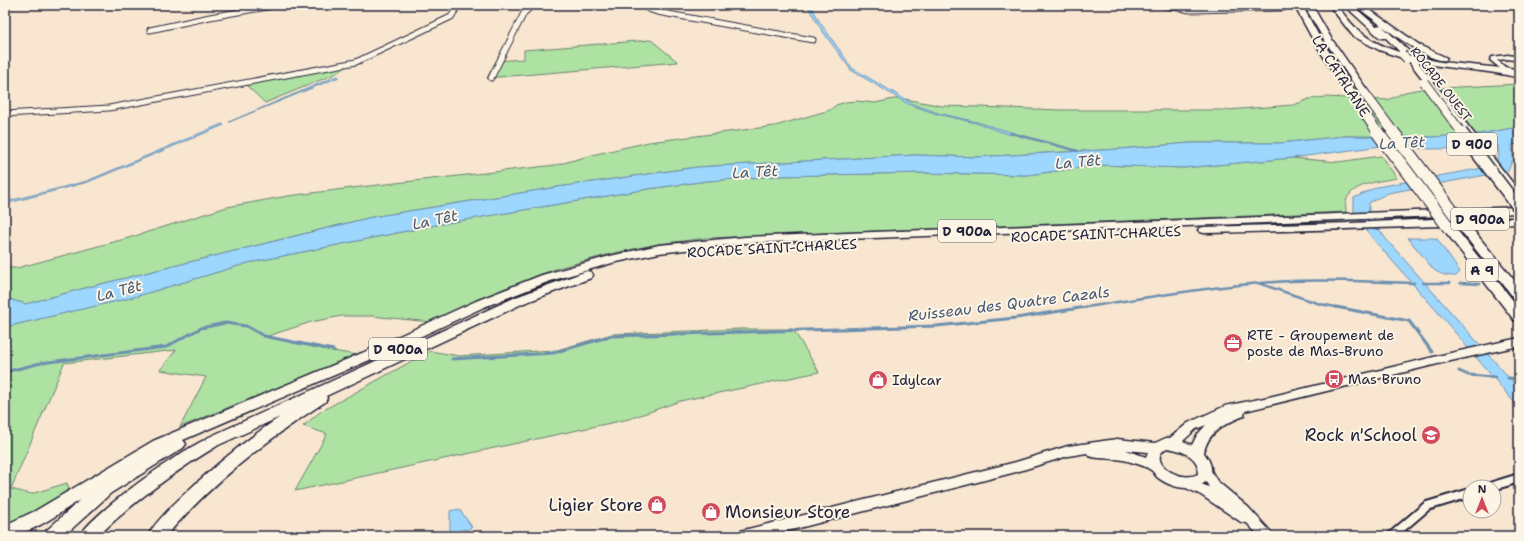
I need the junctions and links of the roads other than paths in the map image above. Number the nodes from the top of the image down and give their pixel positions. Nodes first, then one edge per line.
1 (278, 5) edge
2 (452, 5) edge
3 (533, 5) edge
4 (645, 5) edge
5 (1163, 5) edge
6 (1298, 5) edge
7 (1308, 5) edge
8 (1333, 5) edge
9 (1348, 5) edge
10 (1354, 5) edge
11 (1358, 5) edge
12 (1283, 8) dead end
13 (150, 30) dead end
14 (813, 40) dead end
15 (1407, 57) junction
16 (1519, 59) edge
17 (1494, 62) junction
18 (1448, 65) junction
19 (1506, 69) junction
20 (1519, 73) edge
21 (491, 78) dead end
22 (1427, 83) junction
23 (5, 114) edge
24 (1519, 198) edge
25 (1519, 204) edge
26 (1519, 209) edge
27 (1519, 215) edge
28 (1349, 221) junction
29 (1444, 221) junction
30 (1519, 221) edge
31 (589, 266) junction
32 (532, 283) junction
33 (1519, 295) edge
34 (491, 313) junction
35 (1517, 314) edge
36 (1519, 335) edge
37 (1519, 342) edge
38 (1489, 346) junction
39 (1269, 402) junction
40 (212, 442) junction
41 (1173, 443) junction
42 (1156, 448) junction
43 (1197, 454) junction
44 (1156, 466) junction
45 (1016, 467) junction
46 (1206, 472) junction
47 (1519, 478) edge
48 (1186, 483) junction
49 (1502, 483) edge
50 (1462, 495) edge
51 (1254, 524) junction
52 (5, 533) edge
53 (52, 536) edge
54 (88, 536) edge
55 (156, 536) edge
56 (747, 536) edge
57 (1267, 536) edge
58 (1392, 536) edge

1 - 13 street
2 - 23 street
3 - 21 street
4 - 14 street
5 - 12 street
6 - 29 highway, LA CATALANE / A 9, bridge
7 - 33 highway, LA CATALANE / A 9, bridge
8 - 18 highway
9 - 15 highway, ROCADE OUEST / D 900
10 - 15 highway, ROCADE OUEST / D 900
11 - 17 highway
15 - 22 highway, ROCADE OUEST / D 900
16 - 17 main road
17 - 19 main road
18 - 19 highway
18 - 20 highway
19 - 20 main road
22 - 24 highway, ROCADE OUEST / D 900
22 - 26 highway, ROCADE OUEST / D 900, bridge
25 - 29 highway, D 900a
26 - 29 highway, ROCADE SAINT-CHARLES / D 900a
27 - 29 highway, ROCADE SAINT-CHARLES / D 900a
28 - 29 highway, ROCADE SAINT-CHARLES
28 - 29 highway, ROCADE SAINT-CHARLES / D 900a
28 - 31 highway, ROCADE SAINT-CHARLES / D 900a
28 - 34 highway, ROCADE SAINT-CHARLES / D 900a
29 - 30 highway, D 900a
29 - 35 highway, LA CATALANE / A 9
31 - 32 highway
31 - 40 highway, D 900a
32 - 52 highway
32 - 53 highway
34 - 40 highway, D 900a
34 - 55 highway
36 - 38 main road
37 - 38 main road
38 - 39 main road
39 - 41 main road
39 - 43 main road
40 - 54 main road, D 900a
41 - 42 main road
41 - 43 main road
42 - 44 main road
42 - 45 main road
43 - 46 main road
44 - 45 main road
44 - 48 main road
45 - 56 main road
46 - 48 main road
46 - 51 street
47 - 49 street
48 - 51 street
50 - 58 street
51 - 57 street

